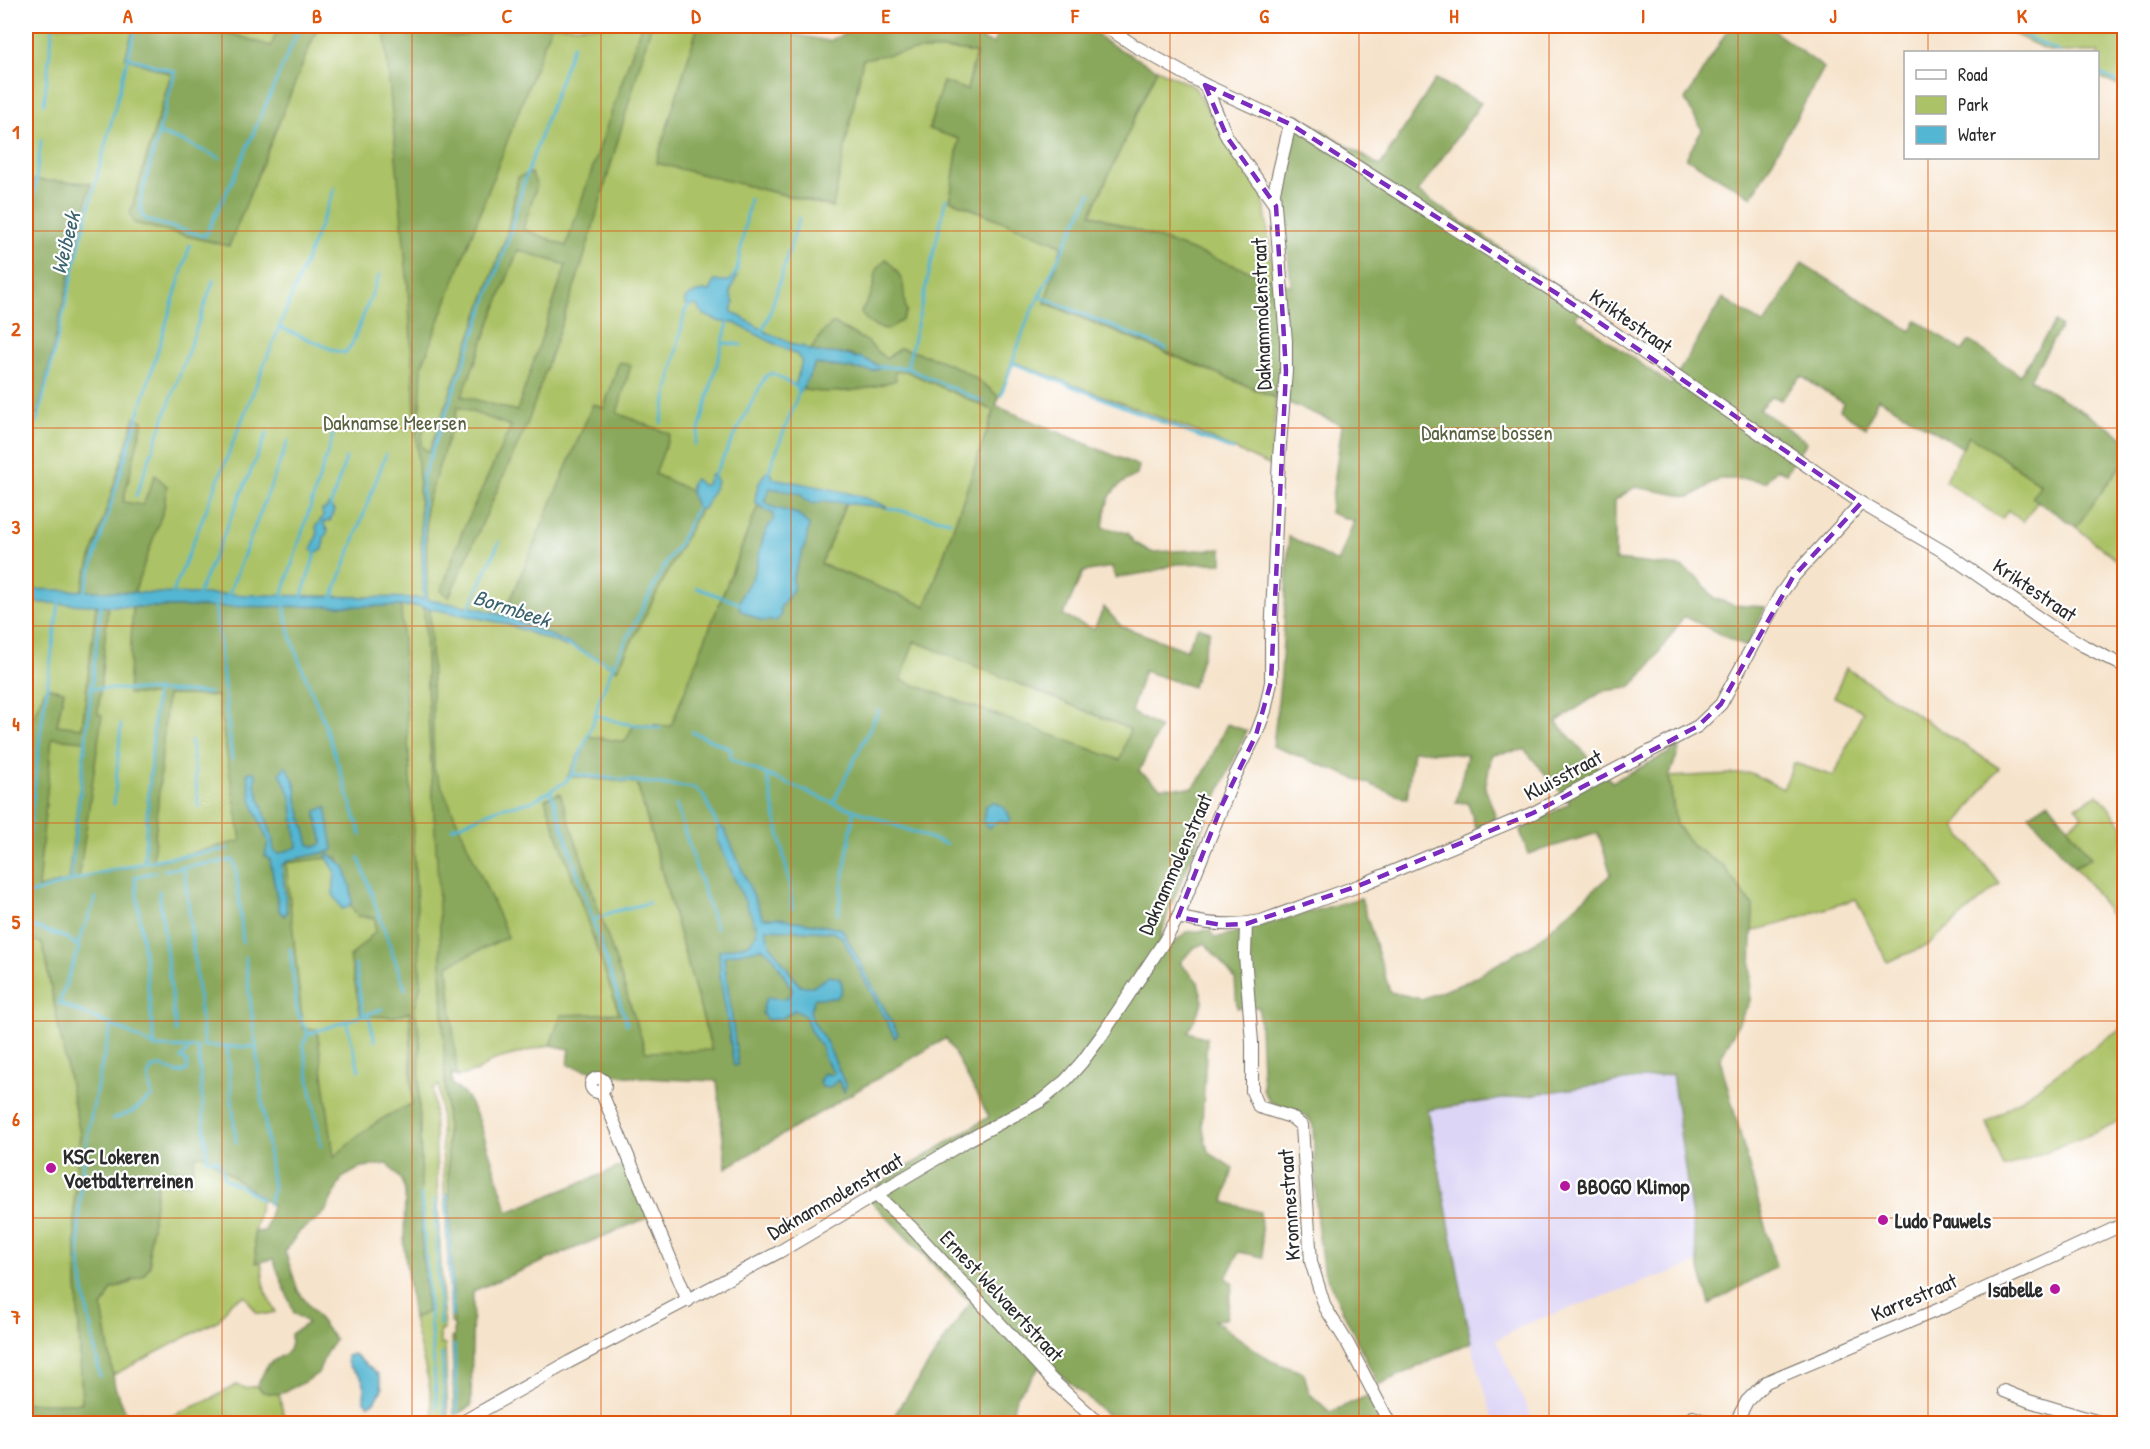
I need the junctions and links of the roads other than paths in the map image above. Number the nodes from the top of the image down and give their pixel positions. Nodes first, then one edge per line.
1 (1105, 26) edge
2 (1205, 85) junction
3 (1290, 124) junction
4 (1276, 206) junction
5 (1861, 502) junction
6 (2124, 666) edge
7 (1178, 917) junction
8 (1246, 924) junction
9 (601, 1091) dead end
10 (876, 1195) junction
11 (2124, 1224) edge
12 (688, 1300) junction
13 (2004, 1391) dead end
14 (459, 1424) edge
15 (1100, 1424) edge
16 (1390, 1424) edge
17 (1679, 1424) edge
18 (1713, 1424) edge
19 (1735, 1424) edge
20 (2106, 1424) edge

1 - 2 street, Kriktestraat
2 - 3 street, Kriktestraat
2 - 4 street
3 - 4 street, Daknammolenstraat
3 - 5 street, Kriktestraat
4 - 7 street, Daknammolenstraat
5 - 6 street, Kriktestraat
5 - 8 street, Kluisstraat
7 - 8 street, Kluisstraat
7 - 10 street, Daknammolenstraat
8 - 16 street, Krommestraat
9 - 12 street
10 - 12 street, Daknammolenstraat
10 - 15 street, Ernest Welvaertstraat
11 - 19 street, Karrestraat
12 - 14 street, Daknammolenstraat
13 - 20 street
17 - 18 street

